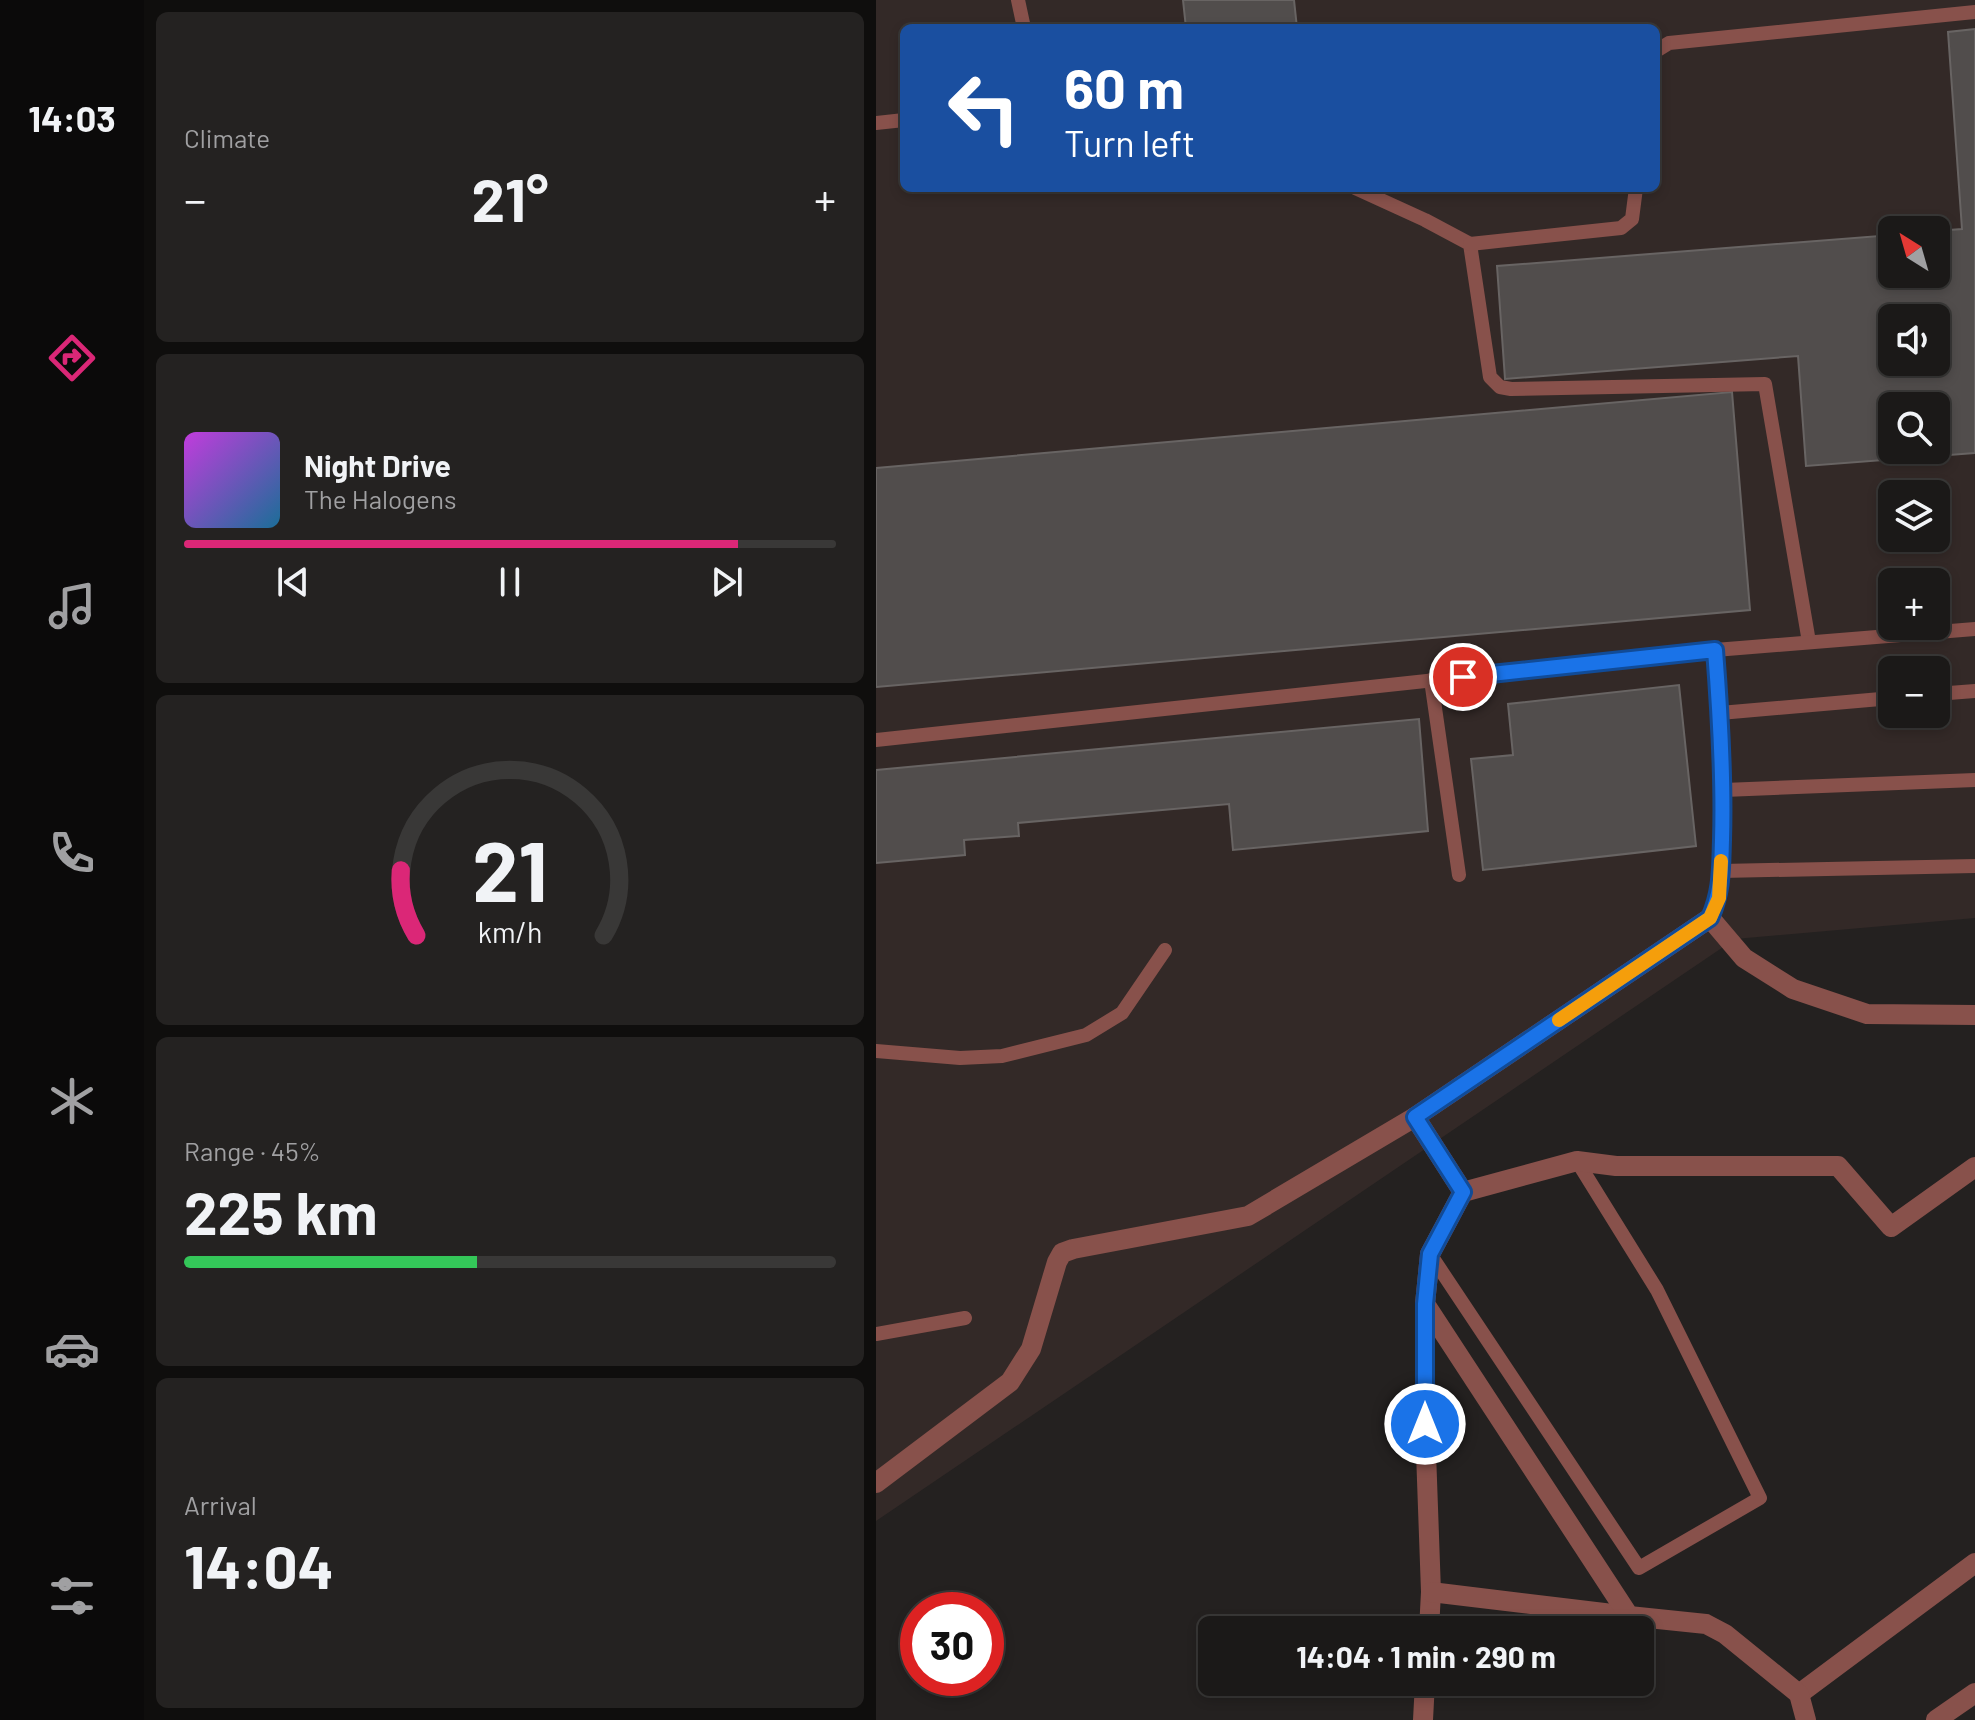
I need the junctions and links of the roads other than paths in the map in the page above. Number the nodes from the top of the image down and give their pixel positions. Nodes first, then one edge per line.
1 (1018, 0) edge
2 (1975, 12) edge
3 (1023, 24) edge
4 (1660, 49) edge
5 (900, 120) edge
6 (876, 123) edge
7 (1364, 192) edge
8 (1635, 192) edge
9 (1470, 244) junction
10 (1975, 629) edge
11 (1809, 642) junction
12 (1715, 650) junction
13 (1431, 680) junction
14 (1975, 691) edge
15 (1950, 693) edge
16 (1878, 699) edge
17 (1720, 713) junction
18 (876, 740) edge
19 (1975, 780) edge
20 (1724, 790) junction
21 (1975, 866) edge
22 (1721, 871) junction
23 (1459, 875) dead end
24 (1710, 918) junction
25 (1165, 950) dead end
26 (1975, 1015) edge
27 (876, 1051) edge
28 (1415, 1117) junction
29 (1577, 1161) junction
30 (1975, 1167) edge
31 (1463, 1192) junction
32 (1430, 1254) junction
33 (1425, 1304) junction
34 (965, 1318) dead end
35 (876, 1334) edge
36 (876, 1483) edge
37 (1975, 1563) edge
38 (1431, 1592) junction
39 (1430, 1616) edge
40 (1629, 1616) joint
41 (1654, 1619) edge
42 (1975, 1693) edge
43 (1799, 1694) junction
44 (1424, 1696) edge
45 (1423, 1720) edge
46 (1806, 1720) edge
47 (1936, 1720) edge

1 - 3 lane
2 - 4 lane
5 - 6 lane
7 - 9 lane
8 - 9 lane
9 - 11 lane
10 - 11 lane
11 - 12 lane
12 - 13 lane
12 - 17 lane
13 - 18 lane
13 - 23 lane
14 - 15 lane
16 - 17 lane
17 - 20 lane
19 - 20 lane
20 - 22 lane
21 - 22 lane
22 - 24 lane
24 - 26 street
24 - 28 street
25 - 27 lane
28 - 31 street
28 - 36 street
29 - 30 street
29 - 31 street
29 - 32 lane
31 - 32 street
32 - 33 street
33 - 38 street
33 - 40 street
34 - 35 lane
37 - 43 street
38 - 39 street
38 - 40 street
41 - 43 street
42 - 47 street
43 - 46 street
44 - 45 street

